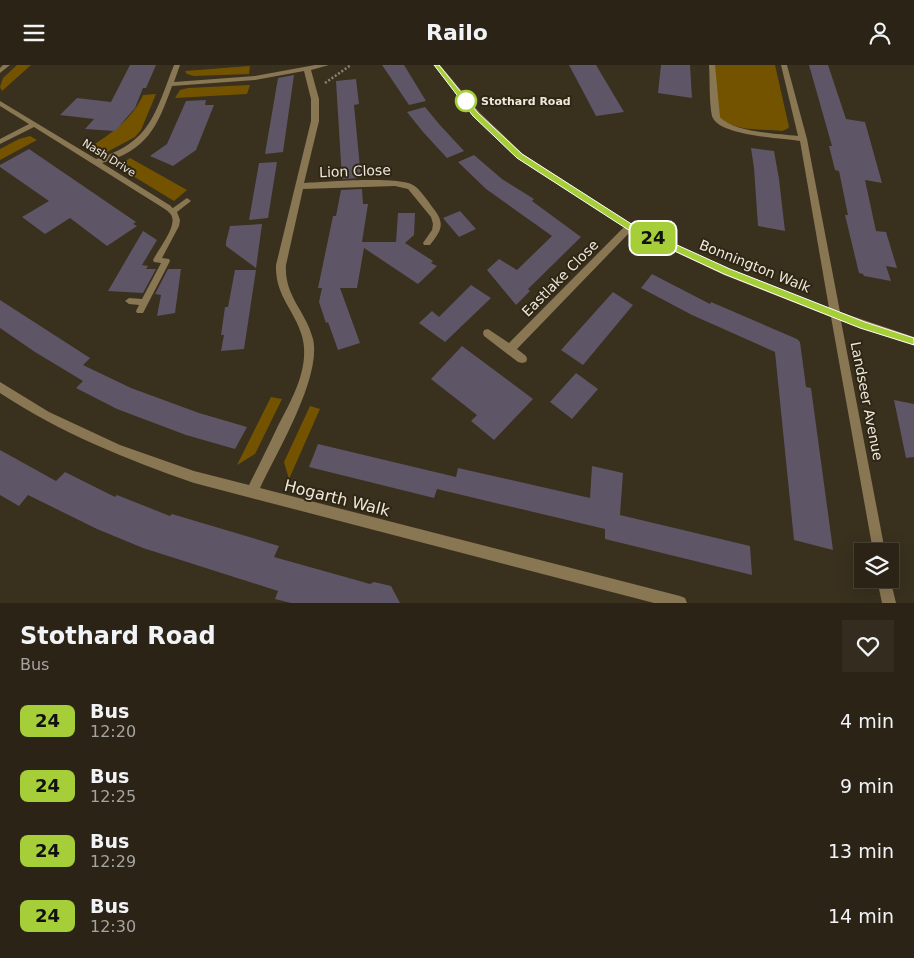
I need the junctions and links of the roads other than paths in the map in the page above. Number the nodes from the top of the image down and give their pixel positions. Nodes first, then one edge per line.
1 (7, 65) edge
2 (177, 65) edge
3 (326, 65) edge
4 (437, 65) edge
5 (712, 65) edge
6 (784, 65) edge
7 (307, 69) junction
8 (0, 71) edge
9 (169, 84) junction
10 (0, 103) edge
11 (33, 125) junction
12 (803, 139) junction
13 (0, 142) edge
14 (96, 162) junction
15 (300, 186) junction
16 (186, 201) dead end
17 (170, 209) junction
18 (630, 227) junction
19 (426, 243) dead end
20 (129, 301) dead end
21 (144, 302) junction
22 (140, 311) dead end
23 (834, 313) junction
24 (488, 333) dead end
25 (914, 341) edge
26 (510, 349) junction
27 (522, 359) dead end
28 (0, 387) edge
29 (252, 492) junction
30 (877, 543) edge
31 (886, 588) edge
32 (680, 603) edge
33 (889, 603) edge

1 - 8 street
2 - 9 street
3 - 7 street
4 - 18 street, Bonnington Walk
5 - 12 street
6 - 12 street, Landseer Avenue
7 - 9 street
7 - 15 street
9 - 14 street
10 - 11 street, Nash Drive
11 - 13 street
11 - 14 street, Nash Drive
12 - 23 street, Landseer Avenue
14 - 17 street, Nash Drive
15 - 19 street, Lion Close
15 - 29 street
16 - 17 lane
17 - 21 lane
18 - 23 street, Bonnington Walk
18 - 26 street, Eastlake Close
20 - 21 lane
21 - 22 lane
23 - 25 street, Bonnington Walk
23 - 30 street, Landseer Avenue
24 - 26 street
26 - 27 street
28 - 29 street, Hogarth Walk
29 - 32 street, Hogarth Walk
31 - 33 street

